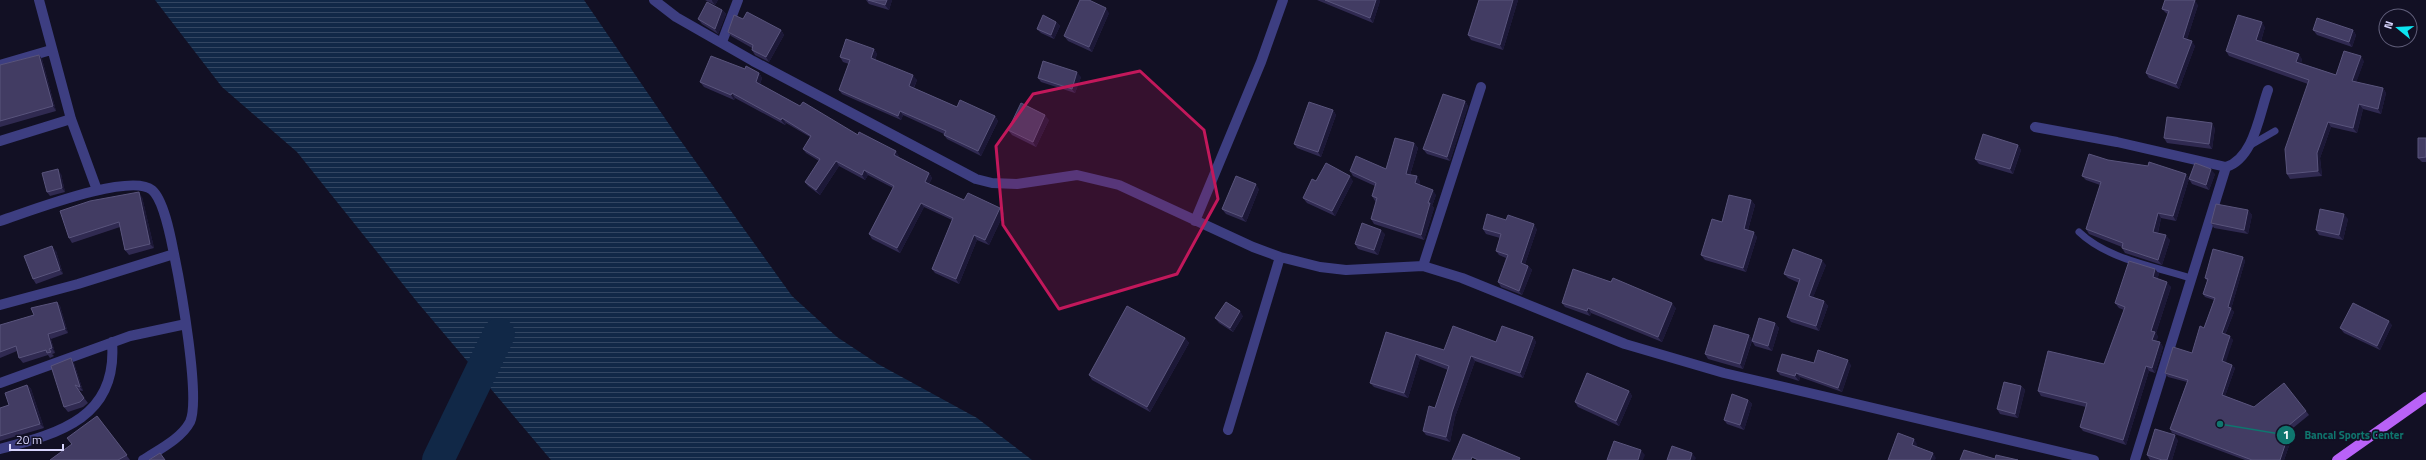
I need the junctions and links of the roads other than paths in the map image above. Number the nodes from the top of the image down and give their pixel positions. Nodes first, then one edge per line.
1 (39, 0) edge
2 (654, 0) edge
3 (738, 0) edge
4 (1283, 0) edge
5 (722, 42) junction
6 (51, 50) junction
7 (0, 65) edge
8 (1481, 87) dead end
9 (2268, 90) dead end
10 (71, 119) junction
11 (2035, 127) dead end
12 (2275, 131) dead end
13 (0, 141) edge
14 (2248, 147) junction
15 (2226, 167) junction
16 (97, 190) junction
17 (0, 221) edge
18 (1195, 221) junction
19 (2079, 232) dead end
20 (174, 254) junction
21 (1280, 257) junction
22 (1423, 266) junction
23 (2190, 278) junction
24 (0, 305) edge
25 (186, 324) junction
26 (112, 342) junction
27 (0, 383) edge
28 (2426, 397) edge
29 (1228, 430) dead end
30 (0, 449) edge
31 (143, 460) edge
32 (2094, 460) edge
33 (2135, 460) edge
34 (2337, 460) edge

1 - 6 street
2 - 5 street
3 - 5 street
4 - 18 street
5 - 18 street
6 - 7 street
6 - 10 street
8 - 22 street
9 - 14 street
10 - 13 street
10 - 16 street
11 - 15 street
12 - 14 lane
14 - 15 street
15 - 23 street
16 - 17 street
16 - 20 street
18 - 21 street
19 - 23 lane
20 - 24 street
20 - 25 street
21 - 22 street
21 - 29 street
22 - 32 street
23 - 33 street
25 - 26 street
25 - 31 street
26 - 27 street
26 - 30 street
28 - 34 main road

